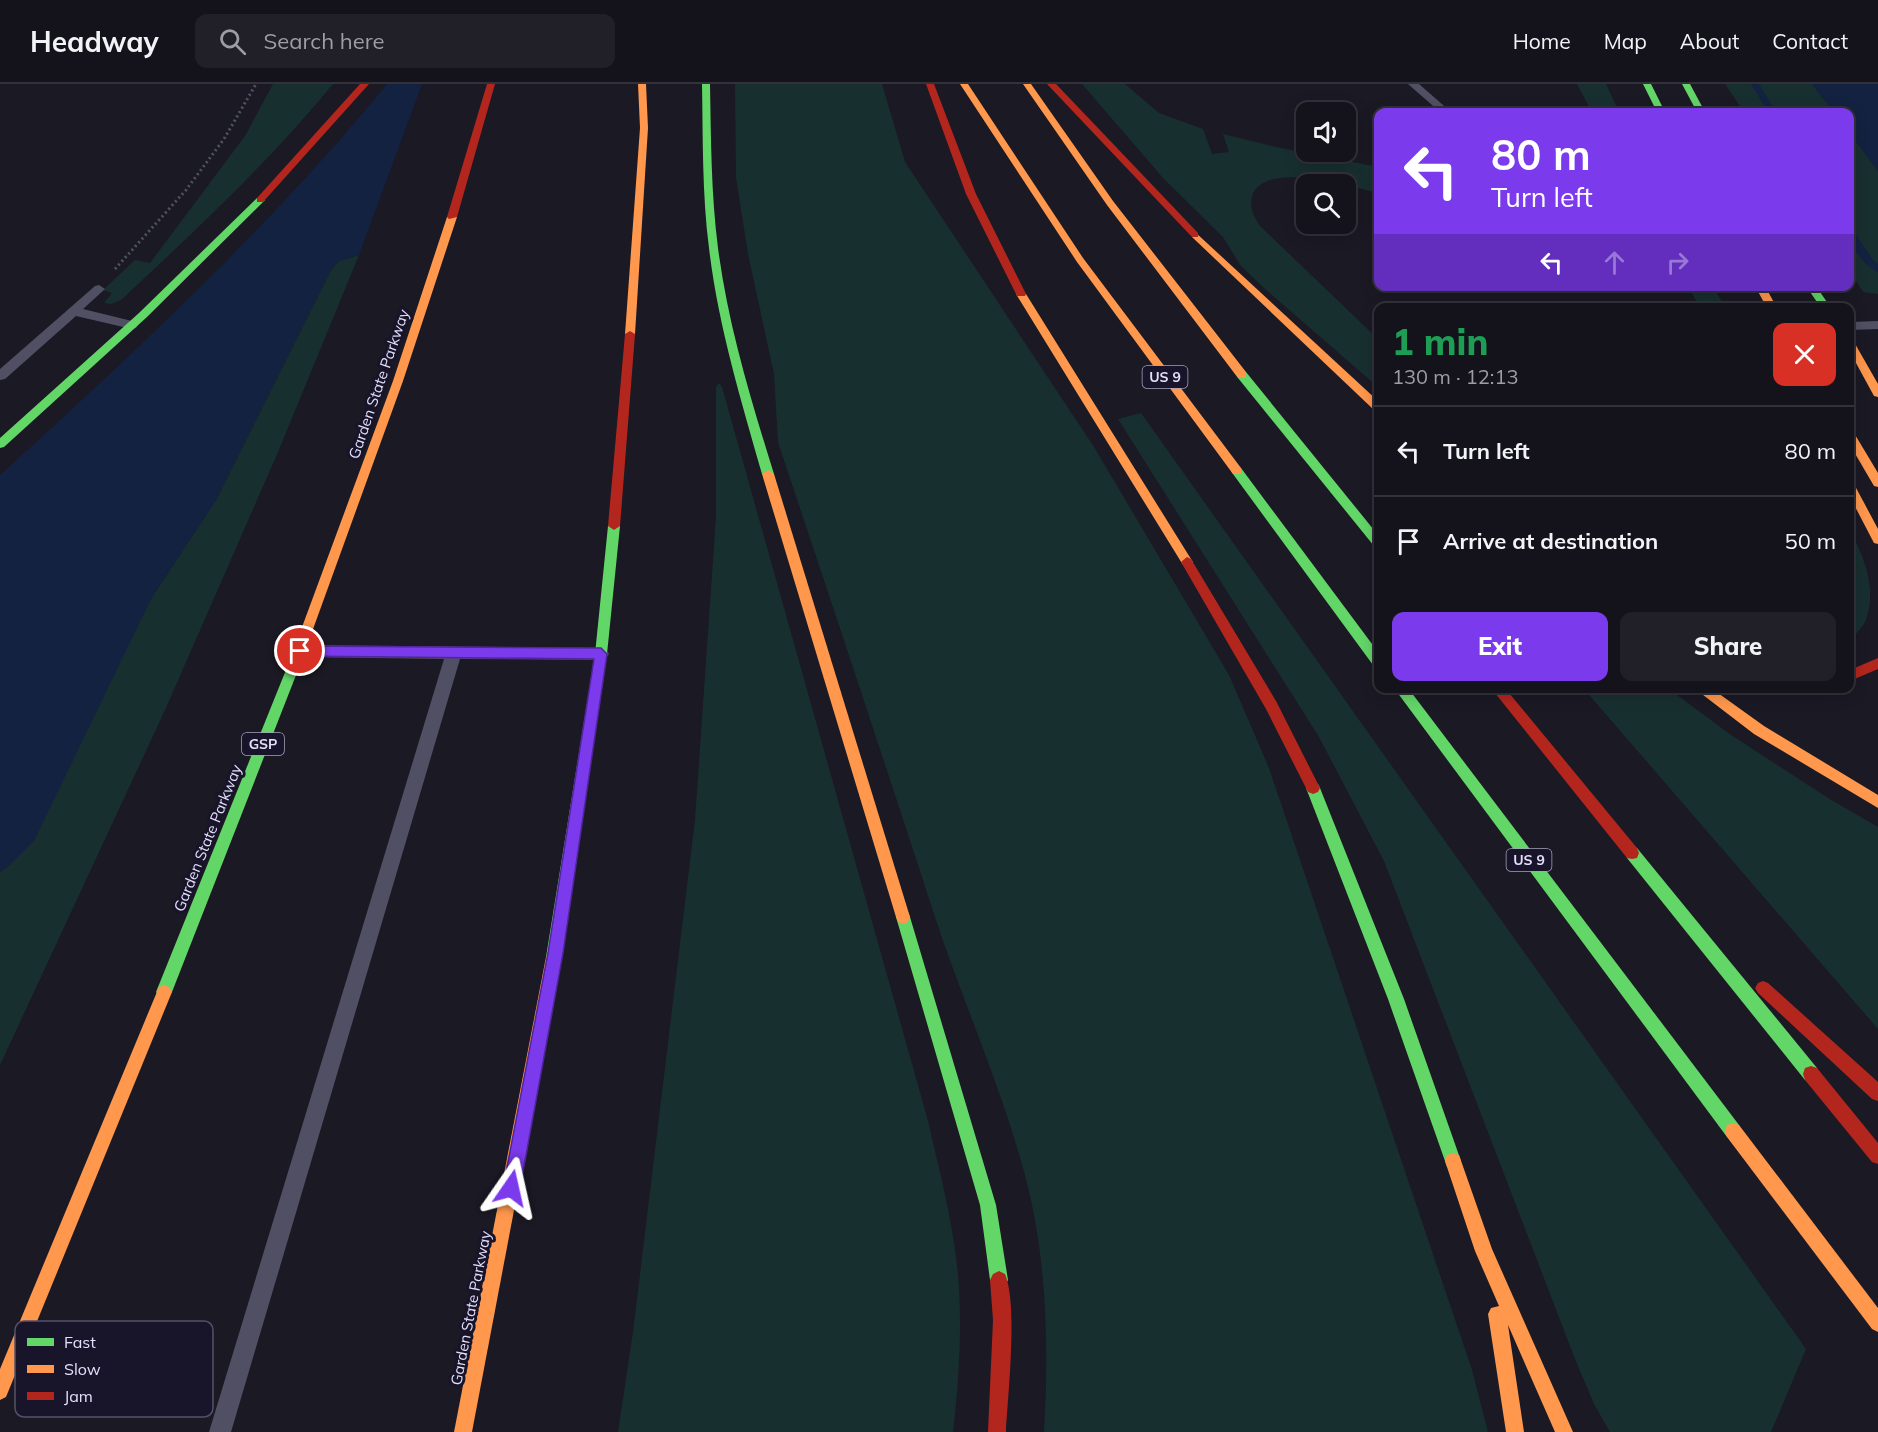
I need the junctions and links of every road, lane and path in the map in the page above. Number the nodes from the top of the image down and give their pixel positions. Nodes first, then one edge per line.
1 (256, 84) edge
2 (365, 84) edge
3 (490, 84) edge
4 (642, 84) edge
5 (654, 84) edge
6 (706, 84) edge
7 (930, 84) edge
8 (964, 84) edge
9 (1027, 84) edge
10 (1051, 84) edge
11 (1413, 84) edge
12 (1647, 84) edge
13 (1686, 84) edge
14 (1441, 108) edge
15 (1659, 108) edge
16 (1699, 108) edge
17 (644, 128) junction
18 (99, 289) joint
19 (74, 311) junction
20 (132, 325) junction
21 (1878, 325) edge
22 (1854, 326) edge
23 (1854, 343) edge
24 (1854, 351) edge
25 (1878, 370) edge
26 (0, 376) edge
27 (1878, 393) edge
28 (1374, 402) edge
29 (1854, 443) edge
30 (0, 444) edge
31 (1878, 483) edge
32 (1854, 495) edge
33 (1374, 538) edge
34 (1878, 540) edge
35 (300, 651) junction
36 (454, 652) junction
37 (601, 654) junction
38 (1374, 656) edge
39 (1878, 663) edge
40 (1854, 675) edge
41 (1404, 693) edge
42 (1501, 693) edge
43 (1707, 693) edge
44 (1878, 802) edge
45 (1679, 913) junction
46 (1878, 1093) edge
47 (1878, 1156) edge
48 (1484, 1251) junction
49 (29, 1321) edge
50 (1878, 1323) edge
51 (15, 1355) edge
52 (0, 1391) edge
53 (220, 1432) edge
54 (463, 1432) edge
55 (997, 1432) edge
56 (1515, 1432) edge
57 (1564, 1432) edge

1 - 18 path
2 - 20 main road
3 - 35 main road, Garden State Parkway / GSP
4 - 17 main road, Garden State Parkway
5 - 17 main road
6 - 55 main road
7 - 48 main road
8 - 38 main road, US 9
9 - 33 main road
10 - 28 main road
11 - 14 lane
12 - 15 main road
13 - 16 main road
17 - 37 main road, Garden State Parkway
18 - 19 lane
19 - 20 lane
19 - 26 lane
20 - 30 main road
21 - 22 lane
23 - 25 main road
24 - 27 main road
29 - 31 main road
32 - 34 main road
35 - 36 lane
35 - 49 main road, Garden State Parkway / GSP
36 - 37 lane
36 - 53 lane
37 - 54 main road, Garden State Parkway
39 - 40 main road
41 - 50 main road, US 9
42 - 45 main road
43 - 44 main road
45 - 46 main road
45 - 47 main road
48 - 56 main road
48 - 57 main road
51 - 52 main road, Garden State Parkway / GSP

